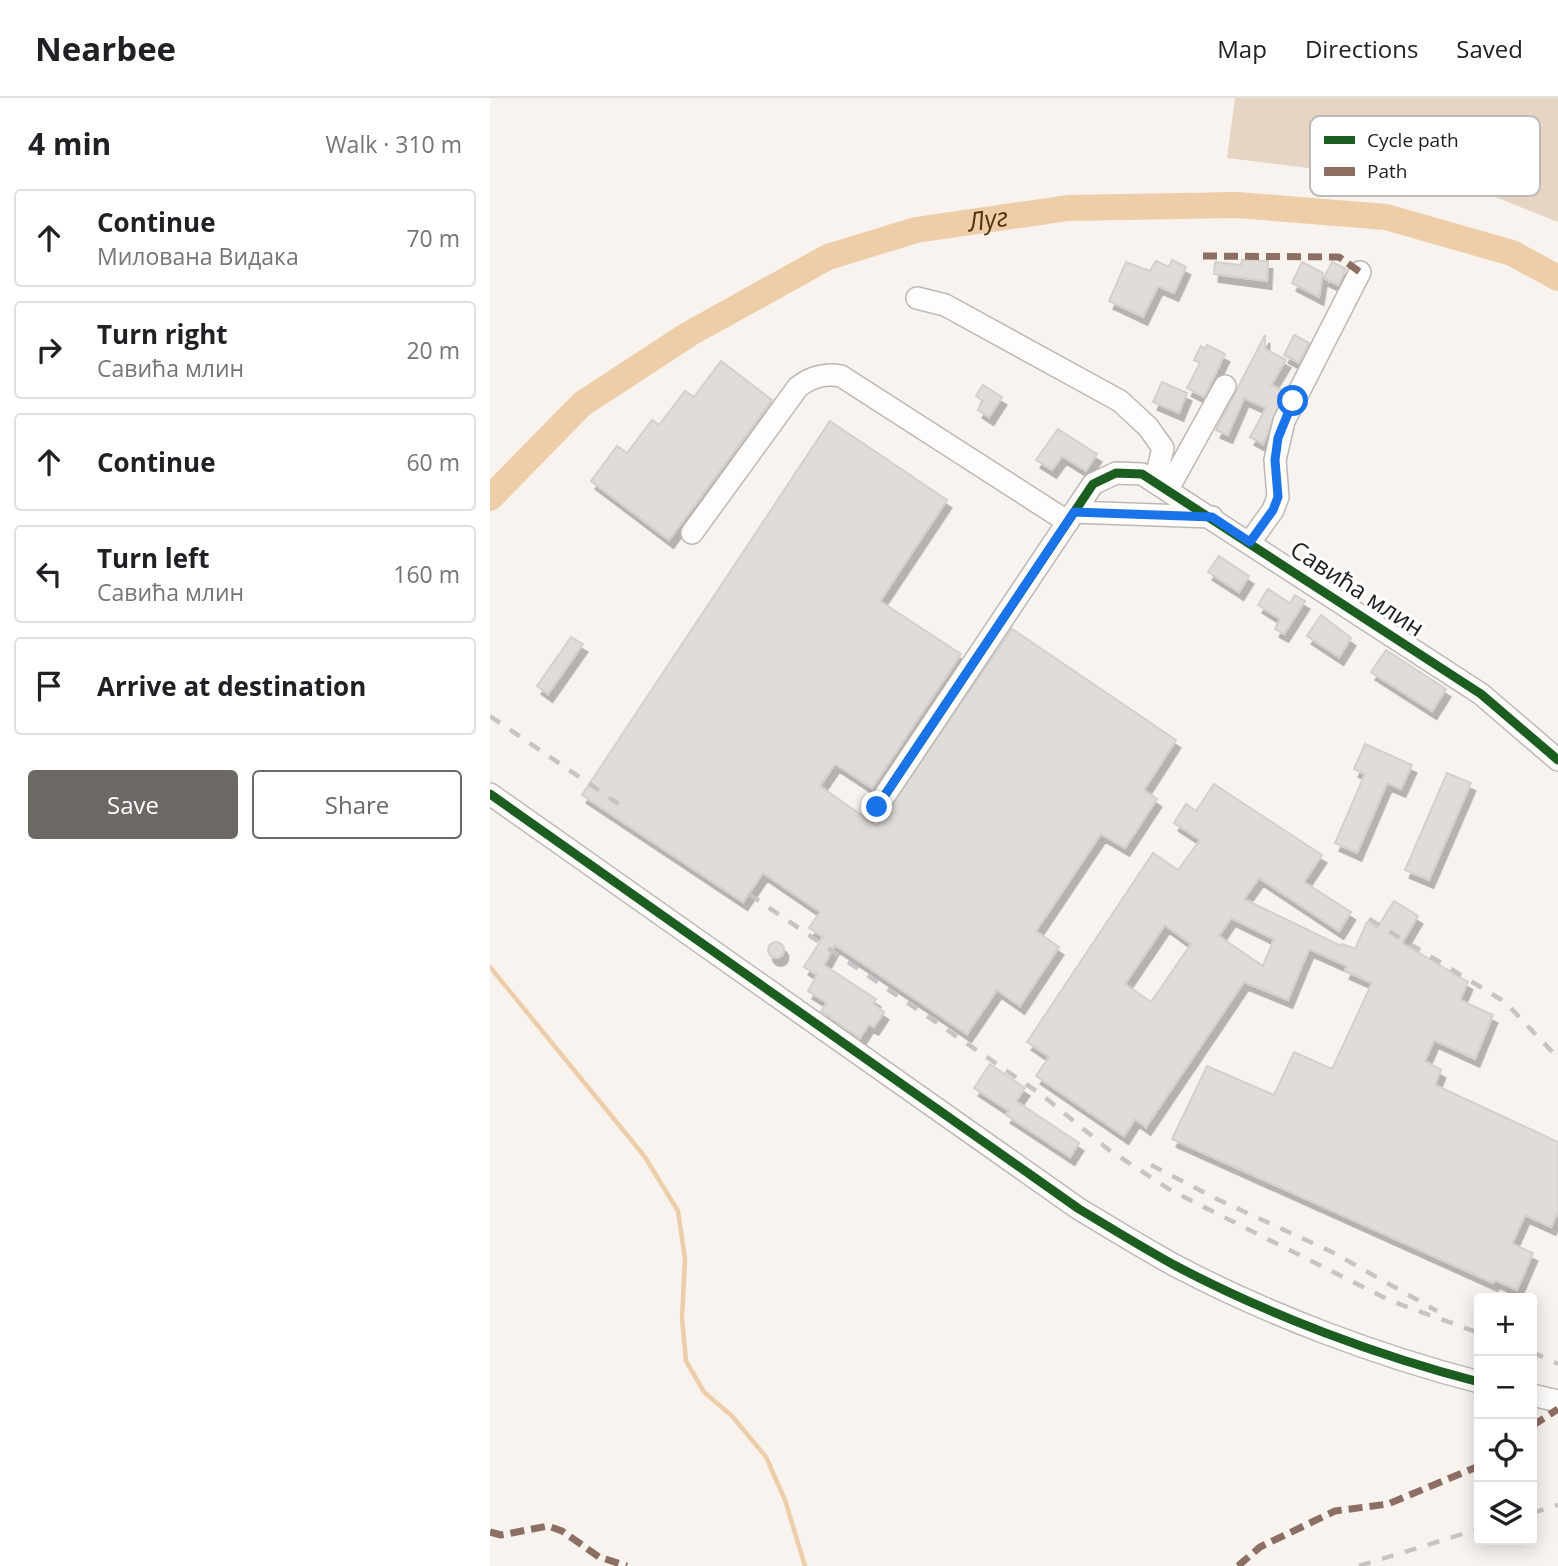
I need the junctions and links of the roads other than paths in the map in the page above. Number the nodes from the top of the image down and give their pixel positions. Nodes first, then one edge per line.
1 (1360, 272) dead end
2 (917, 298) dead end
3 (1225, 386) dead end
4 (1161, 485) junction
5 (1071, 517) junction
6 (1212, 517) junction
7 (692, 533) dead end
8 (1250, 542) junction
9 (1558, 760) edge
10 (490, 794) edge
11 (877, 807) dead end
12 (1474, 1381) edge
13 (1537, 1396) edge
14 (1558, 1401) edge

1 - 8 street
2 - 4 street
3 - 4 street
4 - 5 street, Савића млин
4 - 6 street, Савића млин
5 - 6 street
5 - 7 street
5 - 11 street, Савића млин
6 - 8 street, Савића млин
8 - 9 street, Савића млин
10 - 12 street
13 - 14 street

